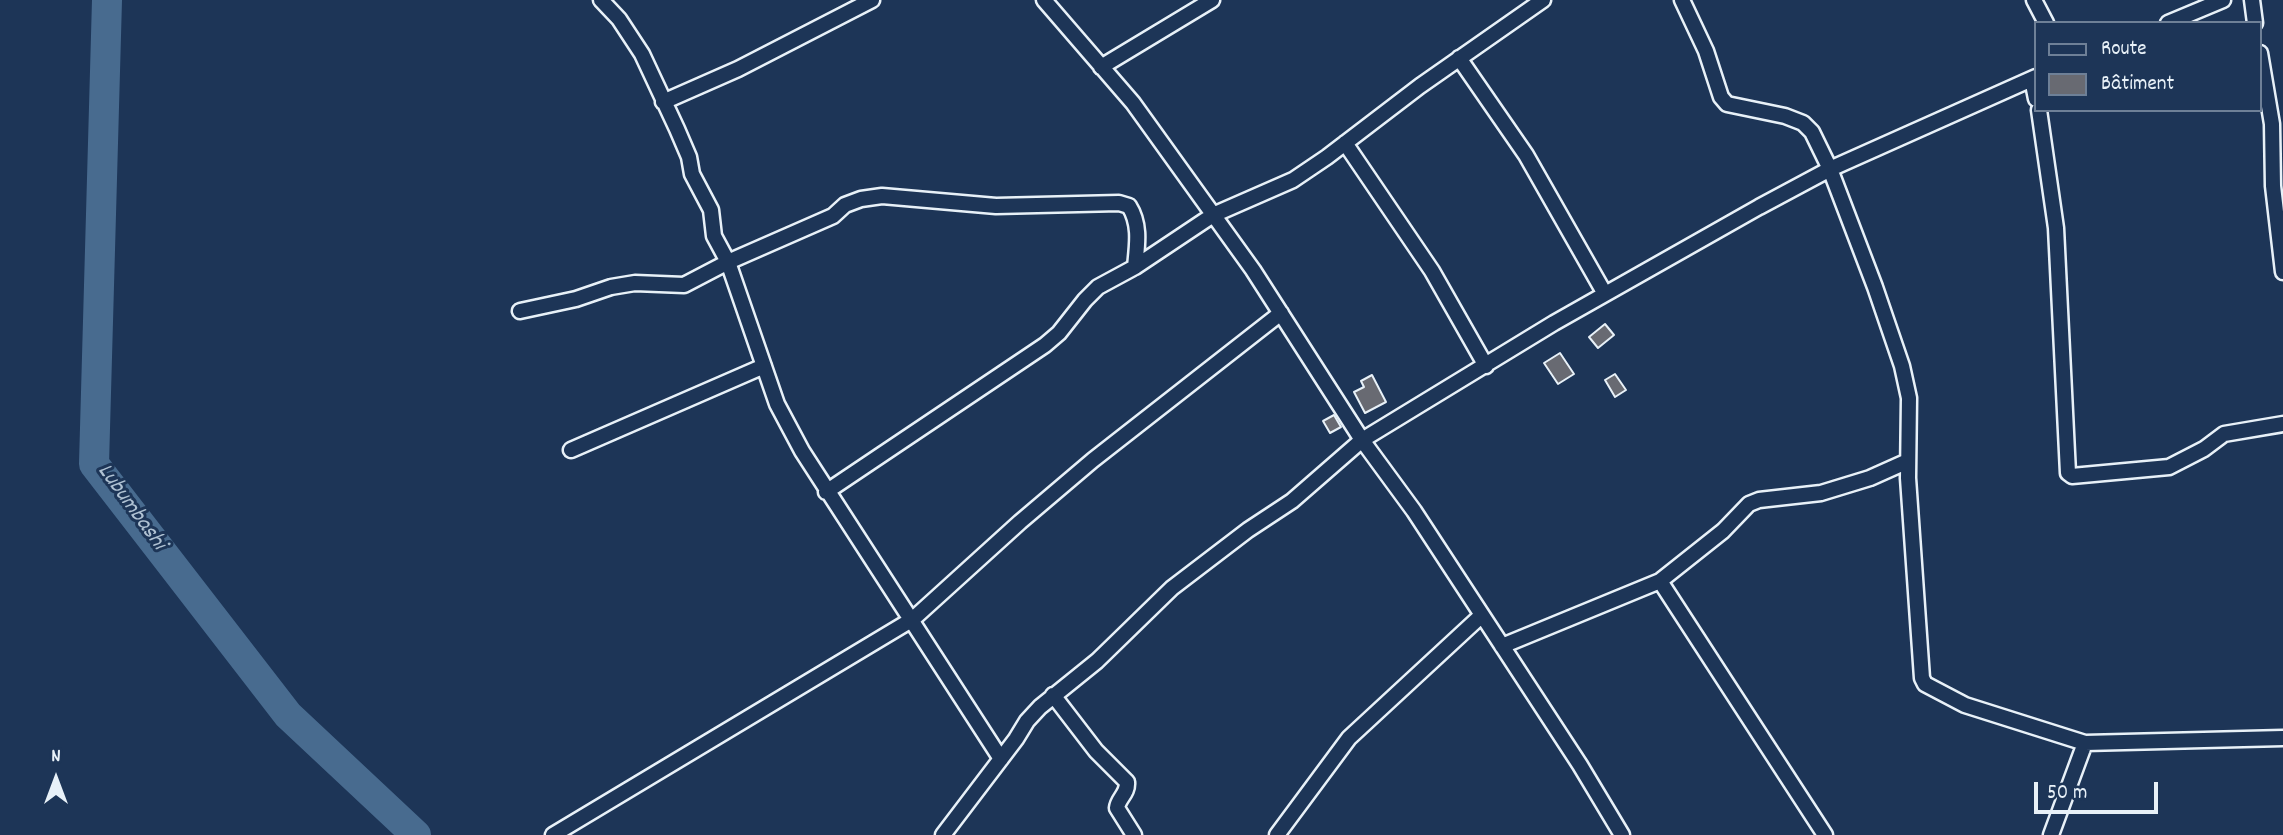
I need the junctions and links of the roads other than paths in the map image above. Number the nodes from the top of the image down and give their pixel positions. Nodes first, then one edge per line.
1 (601, 0) edge
2 (872, 0) edge
3 (1044, 0) edge
4 (1212, 0) edge
5 (1543, 0) edge
6 (1682, 0) edge
7 (2034, 0) edge
8 (2223, 0) edge
9 (2252, 0) edge
10 (2045, 21) edge
11 (2173, 21) edge
12 (2255, 21) edge
13 (1459, 58) junction
14 (1101, 66) junction
15 (2262, 66) edge
16 (2034, 78) edge
17 (663, 102) junction
18 (2039, 112) edge
19 (1345, 143) junction
20 (1830, 169) junction
21 (1213, 215) junction
22 (2281, 232) edge
23 (728, 262) junction
24 (1135, 267) junction
25 (2283, 272) edge
26 (1605, 294) junction
27 (520, 311) dead end
28 (1281, 313) junction
29 (764, 366) junction
30 (1486, 366) junction
31 (2283, 424) edge
32 (1362, 440) junction
33 (571, 450) dead end
34 (1908, 461) junction
35 (826, 492) junction
36 (1660, 580) junction
37 (1482, 615) junction
38 (913, 619) junction
39 (1502, 646) junction
40 (1053, 695) junction
41 (2283, 738) edge
42 (2085, 743) junction
43 (1001, 759) junction
44 (553, 835) edge
45 (943, 835) edge
46 (1134, 835) edge
47 (1277, 835) edge
48 (1622, 835) edge
49 (1825, 835) edge
50 (2051, 835) edge

1 - 17 street
2 - 17 street
3 - 14 street
4 - 14 street
5 - 13 street
6 - 20 street
7 - 10 street
8 - 11 street
9 - 12 street
13 - 19 street
13 - 26 street
14 - 21 street
15 - 22 street
16 - 20 street
17 - 23 street
18 - 31 street
19 - 21 street
19 - 30 street
20 - 26 street
20 - 34 street
21 - 24 street
21 - 28 street
22 - 25 street
23 - 24 street
23 - 27 street
23 - 29 street
24 - 35 street
26 - 30 street
28 - 32 street
28 - 38 street
29 - 33 street
29 - 35 street
30 - 32 street
32 - 37 street
32 - 40 street
34 - 36 street
34 - 42 street
35 - 38 street
36 - 39 street
36 - 49 street
37 - 39 street
37 - 47 street
38 - 43 street
38 - 44 street
39 - 48 street
40 - 43 street
40 - 46 street
41 - 42 street
42 - 50 street
43 - 45 street

